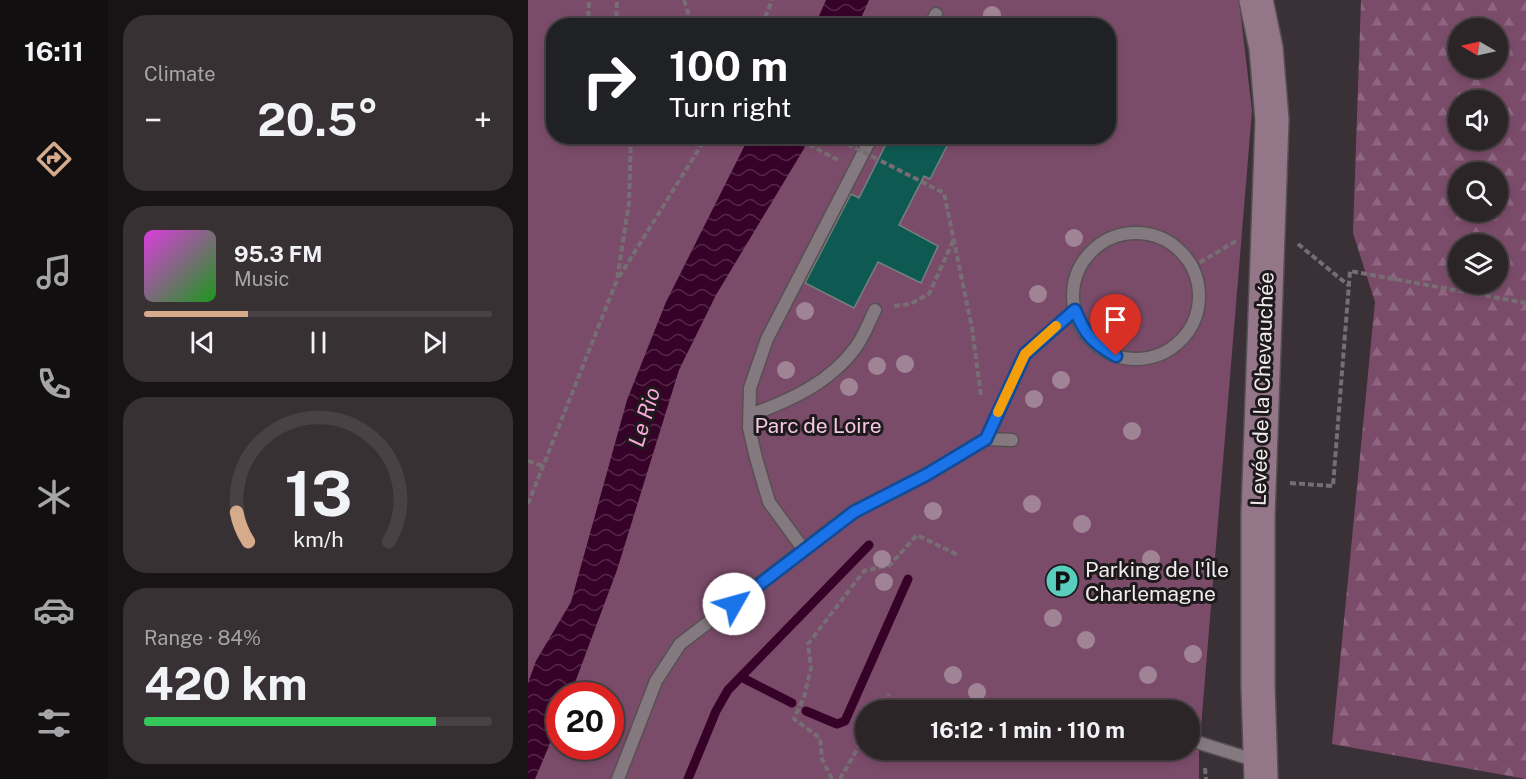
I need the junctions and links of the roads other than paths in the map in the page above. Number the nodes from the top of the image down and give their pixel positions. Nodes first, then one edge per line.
1 (1256, 0) edge
2 (868, 144) edge
3 (875, 310) road end
4 (1075, 310) junction
5 (750, 416) junction
6 (986, 439) junction
7 (1012, 440) dead end
8 (804, 550) junction
9 (1200, 744) edge
10 (1261, 770) edge
11 (618, 779) edge

1 - 10 street, Levée de la Chevauchée
2 - 5 lane
3 - 5 lane
4 - 4 lane
4 - 6 lane
5 - 8 lane
6 - 7 lane
6 - 8 lane
8 - 11 lane
9 - 10 lane

